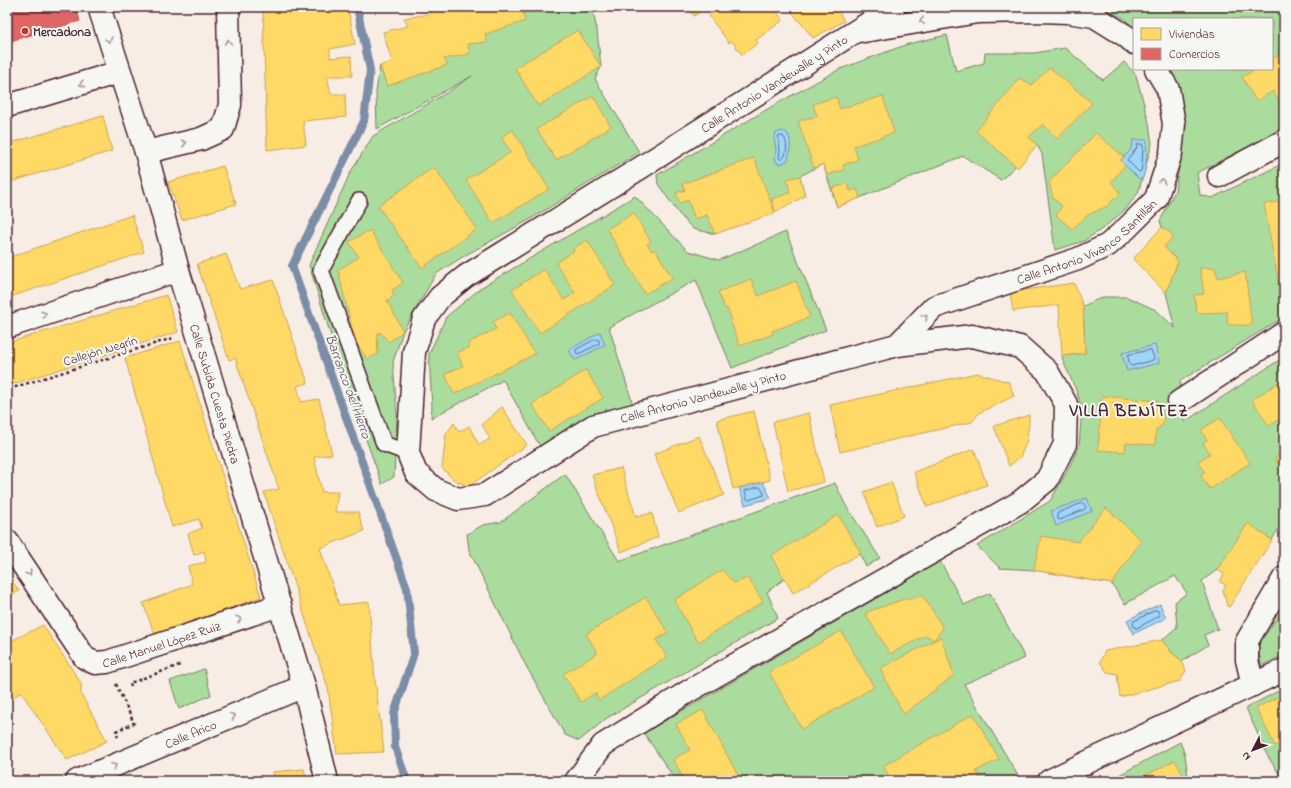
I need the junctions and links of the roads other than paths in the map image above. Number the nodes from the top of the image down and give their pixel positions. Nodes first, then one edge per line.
1 (99, 7) edge
2 (228, 7) edge
3 (894, 7) edge
4 (852, 32) junction
5 (1133, 42) edge
6 (1157, 70) edge
7 (120, 72) junction
8 (7, 106) edge
9 (1284, 141) edge
10 (146, 152) junction
11 (1219, 176) dead end
12 (359, 201) dead end
13 (178, 270) junction
14 (7, 327) edge
15 (1284, 333) edge
16 (897, 344) junction
17 (1179, 402) dead end
18 (408, 453) junction
19 (7, 541) edge
20 (1284, 578) edge
21 (280, 605) junction
22 (1284, 670) edge
23 (1253, 685) junction
24 (304, 686) junction
25 (77, 781) edge
26 (327, 781) edge
27 (576, 781) edge
28 (1049, 781) edge

1 -> 7 street, Calle Subida Cuesta Piedra
10 -> 2 street
3 - 4 street, Calle Antonio Vandewalle y Pinto
5 -> 4 street
4 - 18 street, Calle Antonio Vandewalle y Pinto
16 -> 6 street, Calle Antonio Vivanco Santillán
7 -> 8 street
7 - 10 street, Calle Subida Cuesta Piedra
9 - 11 street
10 - 13 street, Calle Subida Cuesta Piedra
12 - 18 lane
14 -> 13 street
13 - 21 street, Calle Subida Cuesta Piedra
15 - 17 street
16 - 18 street, Calle Antonio Vandewalle y Pinto
16 - 27 street, Calle Antonio Vandewalle y Pinto
19 -> 21 street, Calle Manuel López Ruiz
20 - 23 street
21 - 24 street, Calle Subida Cuesta Piedra
22 - 23 street
23 - 28 street
25 -> 24 street, Calle Arico
24 - 26 street, Calle Subida Cuesta Piedra

